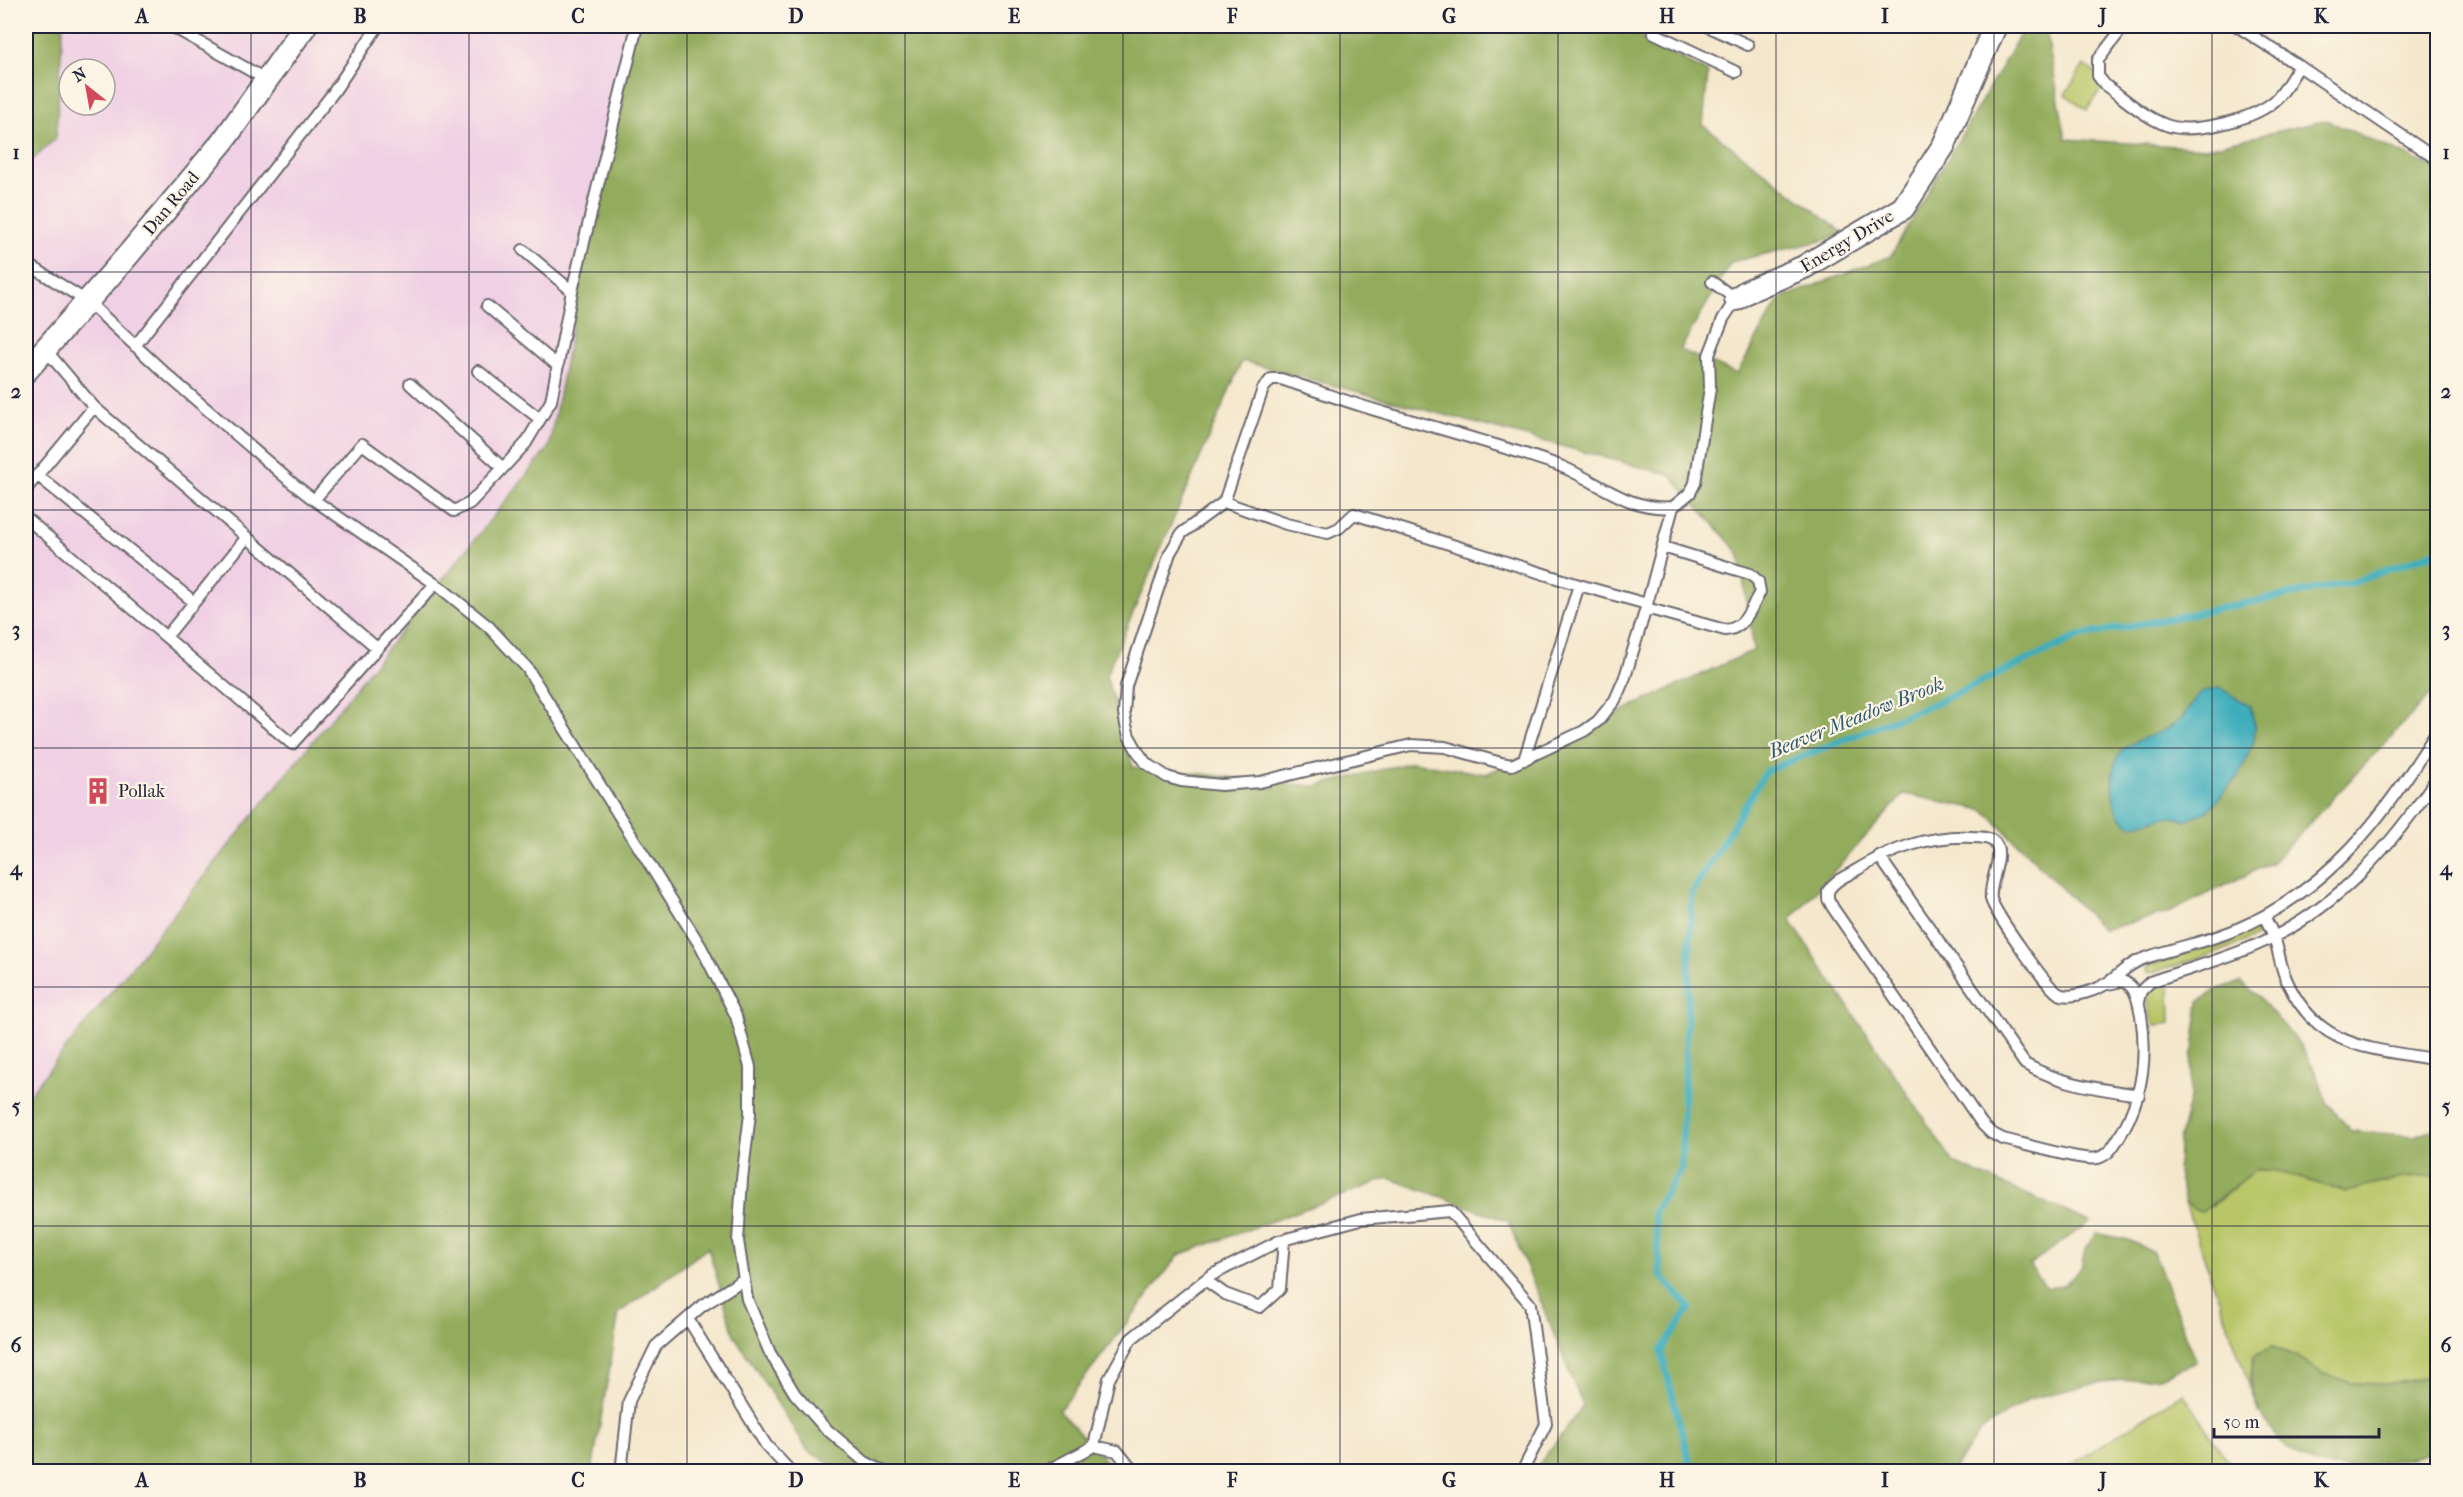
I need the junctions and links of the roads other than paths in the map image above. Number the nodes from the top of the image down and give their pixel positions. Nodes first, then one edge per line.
1 (171, 26) edge
2 (305, 26) edge
3 (378, 26) edge
4 (637, 26) edge
5 (1654, 26) edge
6 (1707, 26) edge
7 (1995, 26) edge
8 (2124, 26) edge
9 (2237, 26) edge
10 (1748, 45) dead end
11 (2299, 66) junction
12 (1736, 72) dead end
13 (267, 80) junction
14 (2438, 159) edge
15 (523, 250) dead end
16 (26, 262) edge
17 (1712, 282) dead end
18 (572, 291) junction
19 (1736, 299) junction
20 (88, 302) junction
21 (487, 306) dead end
22 (135, 345) junction
23 (45, 349) junction
24 (558, 366) junction
25 (26, 371) edge
26 (478, 371) dead end
27 (410, 384) dead end
28 (94, 407) junction
29 (540, 419) junction
30 (503, 468) junction
31 (37, 475) junction
32 (26, 489) edge
33 (314, 500) junction
34 (1224, 502) junction
35 (1673, 507) junction
36 (26, 518) edge
37 (247, 537) junction
38 (1663, 547) junction
39 (435, 584) junction
40 (1579, 585) junction
41 (194, 602) junction
42 (1646, 606) junction
43 (166, 637) junction
44 (377, 648) junction
45 (2438, 730) edge
46 (1524, 760) junction
47 (2438, 776) edge
48 (1879, 856) junction
49 (2264, 916) junction
50 (2274, 937) junction
51 (2103, 985) junction
52 (2138, 1001) junction
53 (2438, 1060) edge
54 (2139, 1095) junction
55 (1284, 1240) junction
56 (744, 1280) junction
57 (1205, 1280) junction
58 (688, 1319) junction
59 (1094, 1446) junction
60 (621, 1472) edge
61 (791, 1472) edge
62 (884, 1472) edge
63 (1044, 1472) edge
64 (1134, 1472) edge
65 (1522, 1472) edge

1 - 13 lane
2 - 13 street, Dan Road
3 - 22 lane
4 - 18 lane
5 - 12 lane
6 - 10 lane
7 - 19 street, Energy Drive
8 - 11 lane
9 - 11 lane
11 - 14 lane
13 - 20 street, Dan Road
15 - 18 lane
16 - 20 lane
17 - 19 lane
18 - 24 lane
19 - 35 lane
20 - 22 lane
20 - 23 street, Dan Road
21 - 24 lane
22 - 33 lane
23 - 25 street, Dan Road
23 - 28 lane
24 - 29 lane
26 - 29 lane
27 - 30 lane
28 - 31 lane
28 - 37 lane
29 - 30 lane
30 - 33 lane
31 - 32 lane
31 - 41 lane
33 - 39 lane
34 - 35 lane
34 - 40 lane
34 - 46 lane
35 - 38 lane
36 - 43 lane
37 - 41 lane
37 - 44 lane
38 - 42 lane
38 - 42 lane
39 - 44 lane
39 - 56 lane
40 - 42 lane
40 - 46 lane
41 - 43 lane
42 - 46 lane
43 - 44 lane
45 - 49 lane
47 - 50 lane
48 - 51 lane
48 - 54 lane
48 - 54 lane
49 - 50 lane
49 - 51 lane
50 - 52 lane
50 - 53 lane
51 - 52 lane
52 - 54 lane
55 - 57 lane
55 - 57 lane
55 - 65 lane
56 - 58 lane
56 - 62 lane
57 - 59 lane
58 - 60 lane
58 - 61 lane
59 - 63 lane
59 - 64 lane

